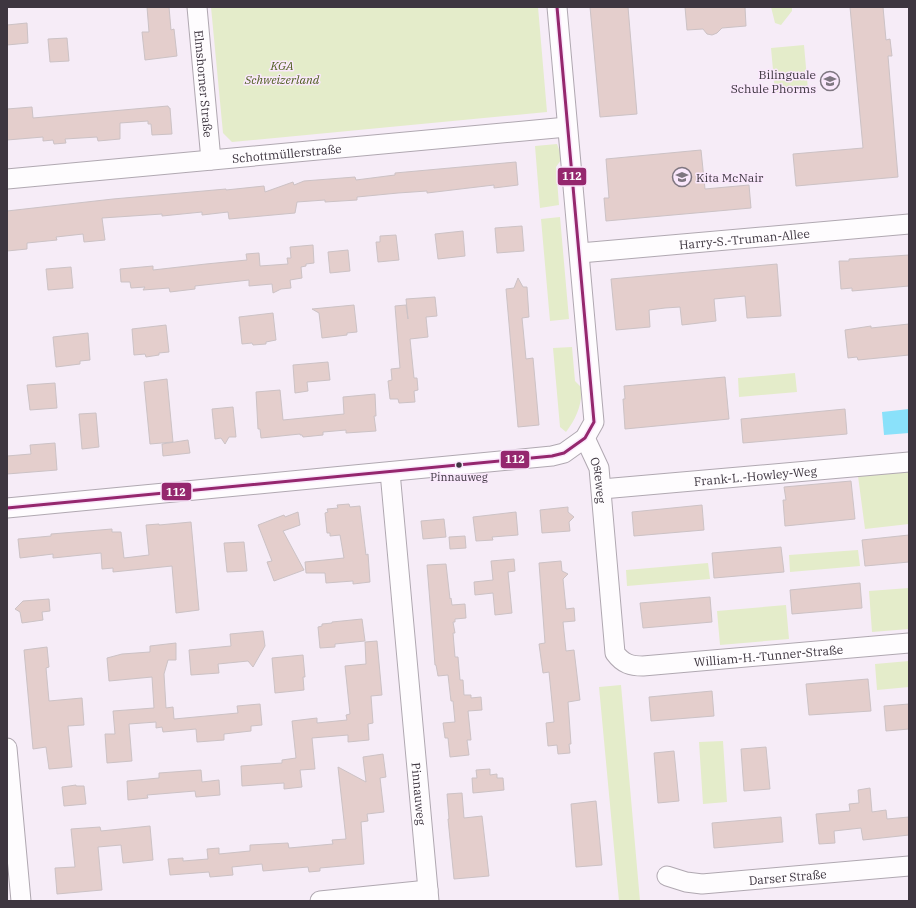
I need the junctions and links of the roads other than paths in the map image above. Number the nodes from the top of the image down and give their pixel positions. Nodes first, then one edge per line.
1 (197, 7) edge
2 (557, 7) edge
3 (567, 127) junction
4 (211, 160) junction
5 (7, 179) edge
6 (909, 224) edge
7 (580, 253) junction
8 (585, 438) junction
9 (909, 462) edge
10 (390, 472) junction
11 (602, 489) junction
12 (7, 508) edge
13 (909, 643) edge
14 (627, 664) joint
15 (7, 748) edge
16 (909, 866) edge
17 (667, 876) dead end
18 (13, 880) edge
19 (428, 896) edge
20 (21, 901) edge
21 (320, 901) edge

1 - 4 street, Elmshorner Straße
2 - 3 street
3 - 4 street, Schottmüllerstraße
3 - 7 street
4 - 5 street, Schottmüllerstraße
6 - 7 street, Harry-S.-Truman-Allee
7 - 8 street
8 - 10 street
8 - 11 street, Osteweg
9 - 11 street, Frank-L.-Howley-Weg
10 - 12 street
10 - 19 street, Pinnauweg
11 - 14 street, Osteweg
13 - 14 street, William-H.-Tunner-Straße
15 - 18 street
16 - 17 street, Darser Straße
18 - 20 street
19 - 21 street

